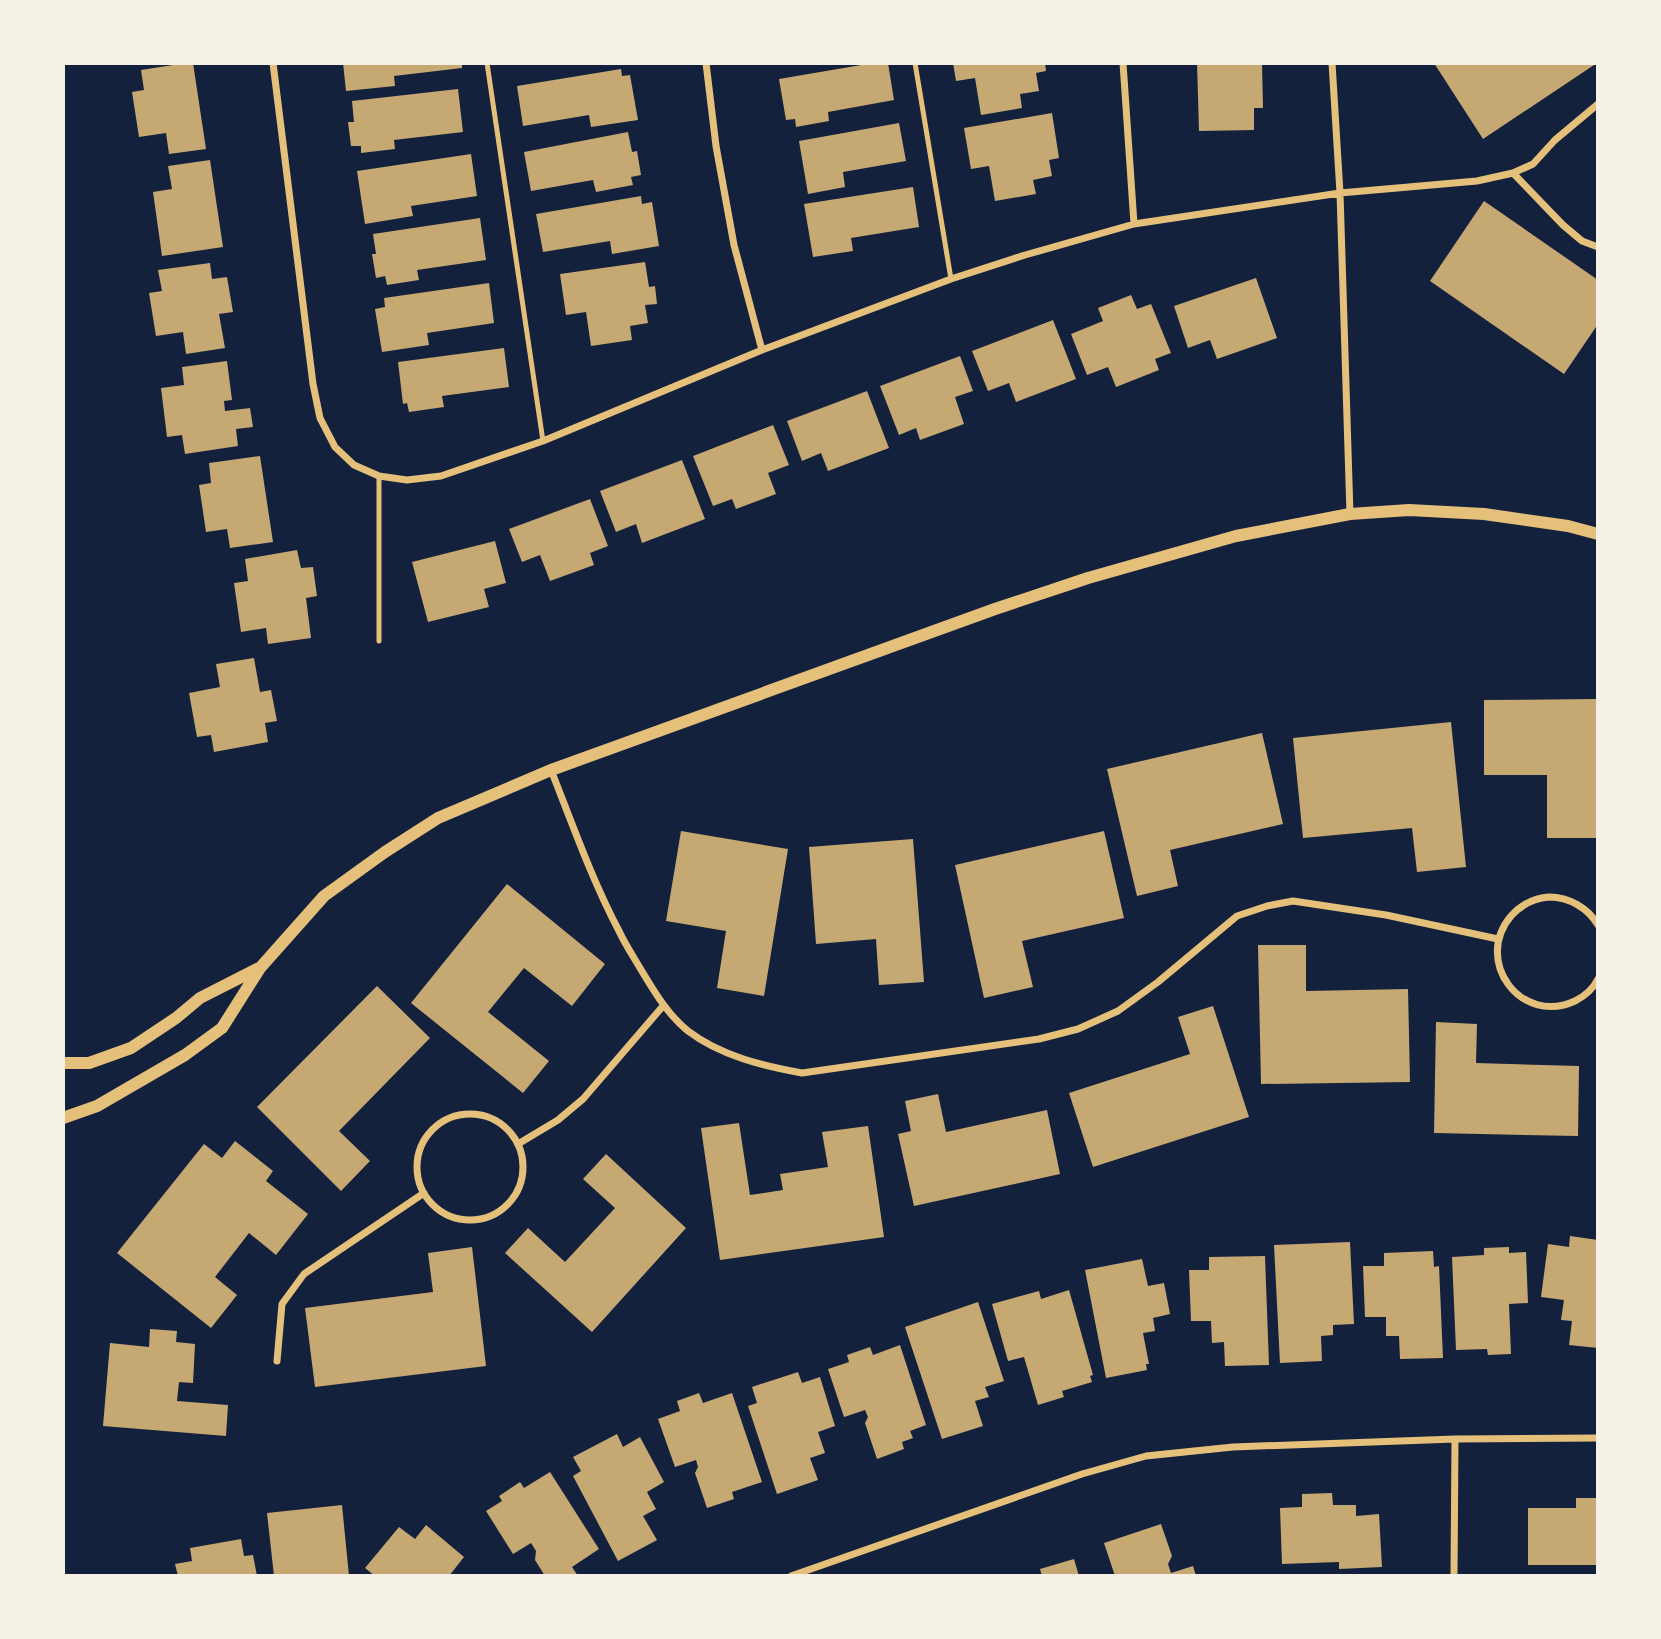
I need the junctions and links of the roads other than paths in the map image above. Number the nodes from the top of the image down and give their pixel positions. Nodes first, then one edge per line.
1 (273, 63) edge
2 (487, 63) edge
3 (706, 63) edge
4 (915, 63) edge
5 (1123, 63) edge
6 (1332, 63) edge
7 (1598, 104) edge
8 (1513, 173) junction
9 (1340, 193) junction
10 (1134, 224) junction
11 (1598, 247) edge
12 (951, 279) junction
13 (762, 350) junction
14 (543, 441) junction
15 (379, 476) junction
16 (1350, 514) junction
17 (1598, 534) edge
18 (379, 641) dead end
19 (551, 769) junction
20 (1598, 925) edge
21 (1498, 939) junction
22 (260, 968) junction
23 (1598, 979) edge
24 (663, 1006) junction
25 (63, 1063) edge
26 (63, 1118) edge
27 (518, 1144) junction
28 (424, 1193) junction
29 (277, 1361) dead end
30 (1598, 1438) edge
31 (1455, 1439) junction
32 (791, 1576) edge
33 (1454, 1576) edge

1 - 15 street
2 - 14 lane
3 - 13 street
4 - 12 lane
5 - 10 street
6 - 9 street
7 - 8 street
8 - 9 street
8 - 11 street
9 - 10 street
9 - 16 street
10 - 12 street
12 - 13 street
13 - 14 street
14 - 15 street
15 - 18 lane
16 - 17 street
16 - 19 street
19 - 22 street
19 - 24 street
20 - 21 street
21 - 23 street
21 - 24 street
22 - 25 street
22 - 26 street
24 - 27 street
27 - 28 street
27 - 28 street
28 - 29 street
30 - 31 street
31 - 32 street
31 - 33 street

